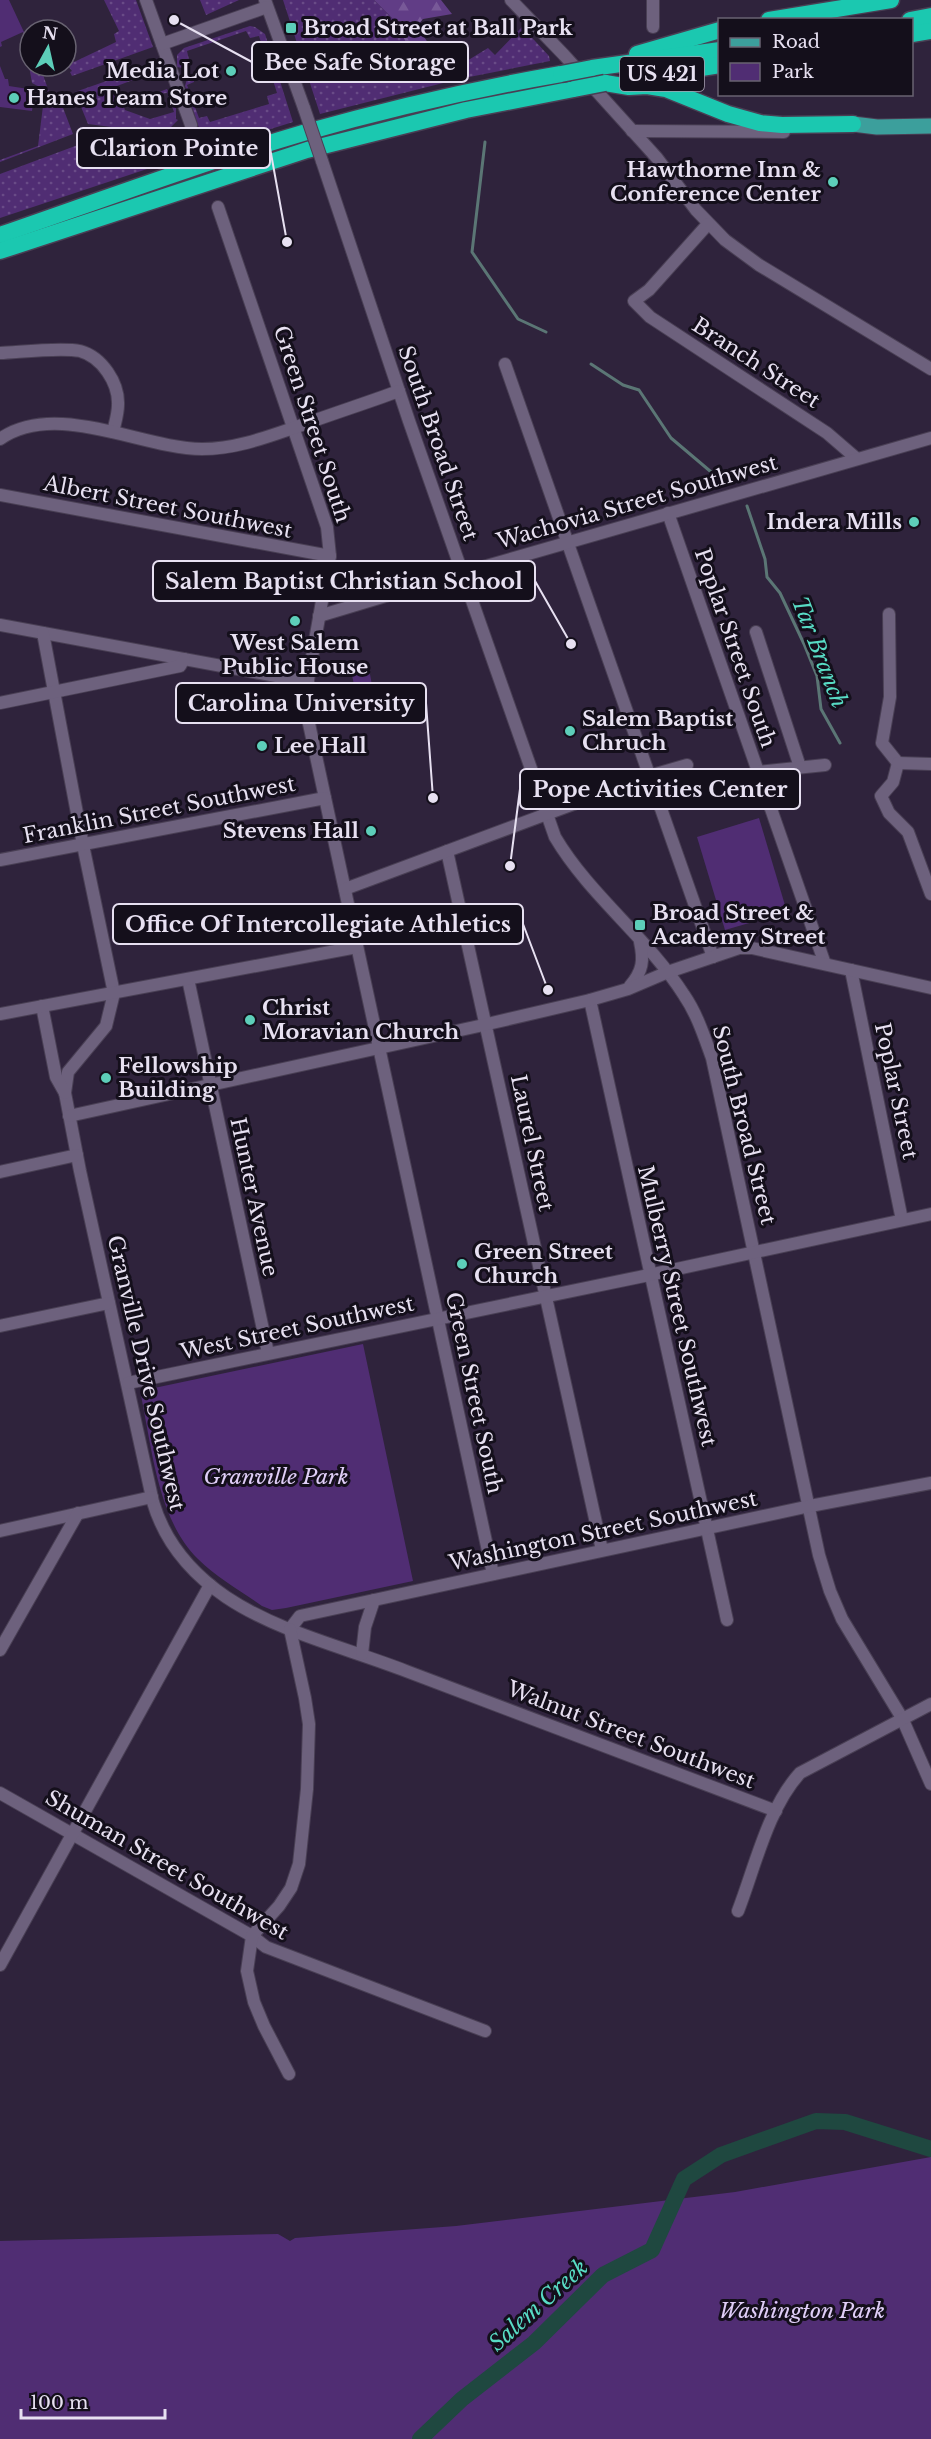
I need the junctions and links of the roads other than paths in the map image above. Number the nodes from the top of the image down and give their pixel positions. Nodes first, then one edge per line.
1 (146, 0) edge
2 (511, 0) edge
3 (653, 0) edge
4 (891, 0) edge
5 (266, 4) edge
6 (931, 16) edge
7 (781, 18) edge
8 (913, 19) edge
9 (653, 27) dead end
10 (718, 31) edge
11 (931, 31) edge
12 (913, 34) edge
13 (162, 44) junction
14 (718, 50) edge
15 (718, 65) edge
16 (614, 66) junction
17 (605, 83) junction
18 (853, 124) joint
19 (191, 125) dead end
20 (931, 126) edge
21 (877, 127) junction
22 (632, 131) junction
23 (218, 207) dead end
24 (708, 224) junction
25 (0, 235) edge
26 (0, 251) edge
27 (0, 353) edge
28 (505, 364) dead end
29 (931, 369) edge
30 (399, 391) junction
31 (295, 427) junction
32 (112, 432) junction
33 (931, 438) edge
34 (0, 439) edge
35 (856, 458) junction
36 (0, 495) edge
37 (668, 513) junction
38 (568, 542) junction
39 (330, 556) junction
40 (462, 573) junction
41 (889, 614) dead end
42 (319, 616) junction
43 (0, 625) edge
44 (756, 632) dead end
45 (43, 633) junction
46 (184, 659) junction
47 (308, 682) junction
48 (55, 693) junction
49 (0, 703) edge
50 (898, 763) junction
51 (931, 764) edge
52 (687, 765) dead end
53 (825, 765) dead end
54 (800, 767) junction
55 (758, 772) junction
56 (649, 776) junction
57 (325, 798) junction
58 (546, 814) junction
59 (83, 845) junction
60 (447, 850) junction
61 (0, 860) edge
62 (345, 889) junction
63 (931, 894) edge
64 (640, 940) junction
65 (357, 947) junction
66 (713, 957) junction
67 (825, 964) junction
68 (851, 970) junction
69 (668, 972) junction
70 (188, 979) junction
71 (931, 987) edge
72 (628, 989) junction
73 (114, 993) junction
74 (590, 1000) junction
75 (42, 1006) junction
76 (0, 1014) edge
77 (486, 1025) junction
78 (379, 1048) junction
79 (209, 1085) junction
80 (65, 1093) junction
81 (69, 1116) junction
82 (77, 1155) junction
83 (0, 1172) edge
84 (931, 1214) edge
85 (902, 1220) junction
86 (754, 1251) junction
87 (650, 1275) junction
88 (546, 1296) junction
89 (109, 1303) junction
90 (438, 1318) junction
91 (0, 1326) edge
92 (268, 1353) junction
93 (128, 1383) junction
94 (931, 1483) edge
95 (152, 1497) junction
96 (810, 1506) junction
97 (78, 1513) junction
98 (707, 1529) junction
99 (0, 1531) edge
100 (602, 1550) junction
101 (493, 1574) junction
102 (210, 1585) junction
103 (374, 1600) junction
104 (727, 1620) dead end
105 (290, 1629) junction
106 (0, 1650) edge
107 (362, 1654) junction
108 (931, 1704) edge
109 (902, 1718) junction
110 (931, 1784) edge
111 (0, 1793) edge
112 (776, 1811) junction
113 (72, 1833) junction
114 (738, 1911) dead end
115 (252, 1936) junction
116 (0, 1965) edge
117 (485, 2031) dead end
118 (289, 2074) dead end

1 - 13 street
2 - 22 street
3 - 9 street
4 - 7 highway
5 - 13 street
5 - 30 street, South Broad Street, bridge
6 - 8 highway
10 - 16 highway
11 - 12 highway
13 - 19 street
14 - 16 highway, US 421
15 - 17 highway, US 421
16 - 25 highway, US 421, bridge
17 - 18 highway
17 - 26 highway, US 421, bridge
18 - 21 main road
20 - 21 main road
21 - 22 street
22 - 24 street
23 - 31 street, Green Street South
24 - 29 street
24 - 35 street, Branch Street
27 - 32 street
28 - 38 street
30 - 31 street
30 - 40 street, South Broad Street
31 - 32 street
31 - 39 street, Green Street South
32 - 34 street
33 - 35 street, Wachovia Street Southwest
35 - 37 street, Wachovia Street Southwest
36 - 39 street, Albert Street Southwest
37 - 38 street, Wachovia Street Southwest
37 - 55 street, Poplar Street South
38 - 40 street, Wachovia Street Southwest
38 - 56 street
39 - 42 street, Green Street South
40 - 42 street, Wachovia Street Southwest
40 - 58 street, South Broad Street
41 - 50 street
42 - 47 street, Green Street South
43 - 45 street
44 - 54 street
45 - 46 street
45 - 48 street, Granville Drive Southwest
46 - 47 street
46 - 48 street
47 - 57 street, Green Street South
48 - 49 street
48 - 59 street, Granville Drive Southwest
50 - 51 street
50 - 63 street
52 - 56 street
53 - 54 street
54 - 55 street
55 - 67 street, Poplar Street South
56 - 58 street
56 - 66 street
57 - 59 street, Franklin Street Southwest
57 - 62 street, Green Street South
58 - 60 street
58 - 64 street, South Broad Street
59 - 61 street, Franklin Street Southwest
59 - 73 street, Granville Drive Southwest
60 - 62 street
60 - 77 street, Laurel Street
62 - 65 street, Green Street South
64 - 69 street, South Broad Street
64 - 72 street
65 - 70 street
65 - 78 street, Green Street South
66 - 67 street
66 - 69 street
67 - 68 street
68 - 71 street
68 - 85 street, Poplar Street
69 - 72 street
69 - 86 street, South Broad Street
70 - 73 street
70 - 79 street, Hunter Avenue
72 - 74 street
73 - 75 street
73 - 80 street, Granville Drive Southwest
74 - 77 street
74 - 87 street, Mulberry Street Southwest
75 - 76 street
75 - 80 street, Granville Drive Southwest
77 - 78 street
77 - 88 street, Laurel Street
78 - 79 street
78 - 90 street, Green Street South
79 - 81 street
79 - 92 street, Hunter Avenue
80 - 81 street, Granville Drive Southwest
81 - 82 street, Granville Drive Southwest
82 - 83 street
82 - 89 street, Granville Drive Southwest
84 - 85 street, West Street Southwest
85 - 86 street, West Street Southwest
86 - 87 street, West Street Southwest
86 - 96 street, South Broad Street
87 - 88 street, West Street Southwest
87 - 98 street, Mulberry Street Southwest
88 - 90 street, West Street Southwest
88 - 100 street, Laurel Street
89 - 91 street
89 - 93 street, Granville Drive Southwest
90 - 92 street, West Street Southwest
90 - 101 street, Green Street South
92 - 93 street, West Street Southwest
93 - 95 street, Granville Drive Southwest
94 - 96 street, Washington Street Southwest
95 - 97 street
95 - 102 street, Granville Drive Southwest
96 - 98 street, Washington Street Southwest
96 - 109 street, South Broad Street
97 - 99 street
97 - 106 street
98 - 100 street, Washington Street Southwest
98 - 104 street, Mulberry Street Southwest
100 - 101 street, Washington Street Southwest
101 - 103 street, Washington Street Southwest
102 - 105 street, Granville Drive Southwest
102 - 113 street
103 - 105 street, Washington Street Southwest
103 - 107 street
105 - 107 street, Walnut Street Southwest
105 - 115 street
107 - 112 street, Walnut Street Southwest
108 - 109 street, Walnut Street Southwest
109 - 110 street, South Broad Street
109 - 112 street, Walnut Street Southwest
111 - 113 street, Shuman Street Southwest
112 - 114 street
113 - 115 street, Shuman Street Southwest
113 - 116 street
115 - 117 street, Shuman Street Southwest
115 - 118 street

